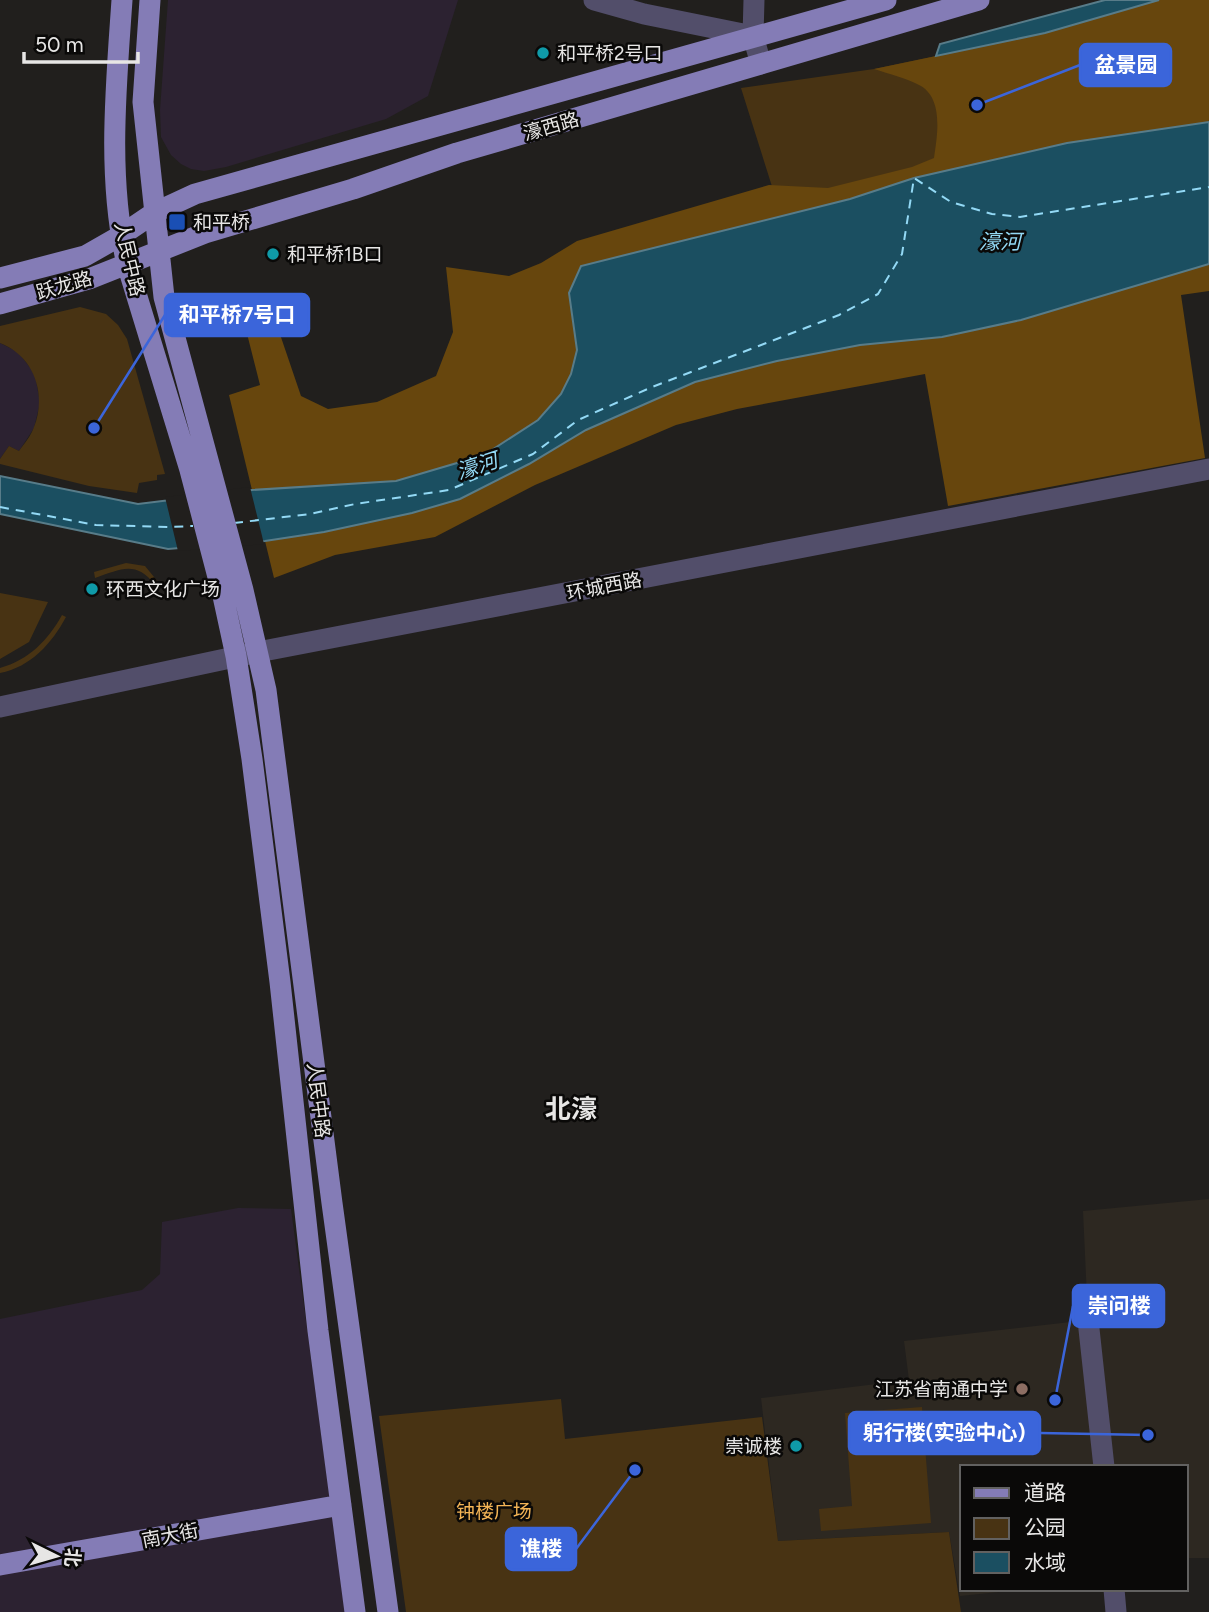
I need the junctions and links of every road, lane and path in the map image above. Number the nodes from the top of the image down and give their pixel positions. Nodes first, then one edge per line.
1 (122, 0) edge
2 (150, 0) edge
3 (594, 0) edge
4 (754, 0) edge
5 (886, 0) edge
6 (979, 0) edge
7 (753, 36) junction
8 (761, 64) junction
9 (154, 213) junction
10 (120, 236) junction
11 (158, 251) junction
12 (127, 264) junction
13 (0, 278) edge
14 (0, 304) edge
15 (200, 468) junction
16 (1209, 469) edge
17 (233, 593) junction
18 (258, 652) junction
19 (236, 656) junction
20 (0, 707) edge
21 (1088, 1320) dead end
22 (1104, 1465) edge
23 (341, 1505) junction
24 (0, 1564) edge
25 (1114, 1591) edge
26 (355, 1612) edge
27 (387, 1612) edge
28 (1116, 1612) edge

1 - 10 main road, 人民中路
2 - 9 main road, 人民中路
3 - 7 street
4 - 7 street
5 - 7 main road, 濠西路
6 - 8 main road, 濠西路
7 - 8 street
7 - 9 main road, 濠西路
8 - 11 main road, 濠西路
9 - 10 main road, 濠西路
9 - 11 main road, 人民中路
10 - 12 main road, 人民中路
10 - 13 main road, 跃龙路
11 - 12 main road, 濠西路
11 - 15 main road, 人民中路
12 - 14 main road, 跃龙路
12 - 15 main road, 人民中路
15 - 17 main road
16 - 18 street, 环城西路
17 - 18 main road, 人民中路
17 - 19 main road, 人民中路
18 - 19 street, 环城西路
18 - 27 main road, 人民中路
19 - 20 street, 环城西路
19 - 23 main road, 人民中路
21 - 22 street
23 - 24 main road, 南大街
23 - 26 main road, 人民中路
25 - 28 street

